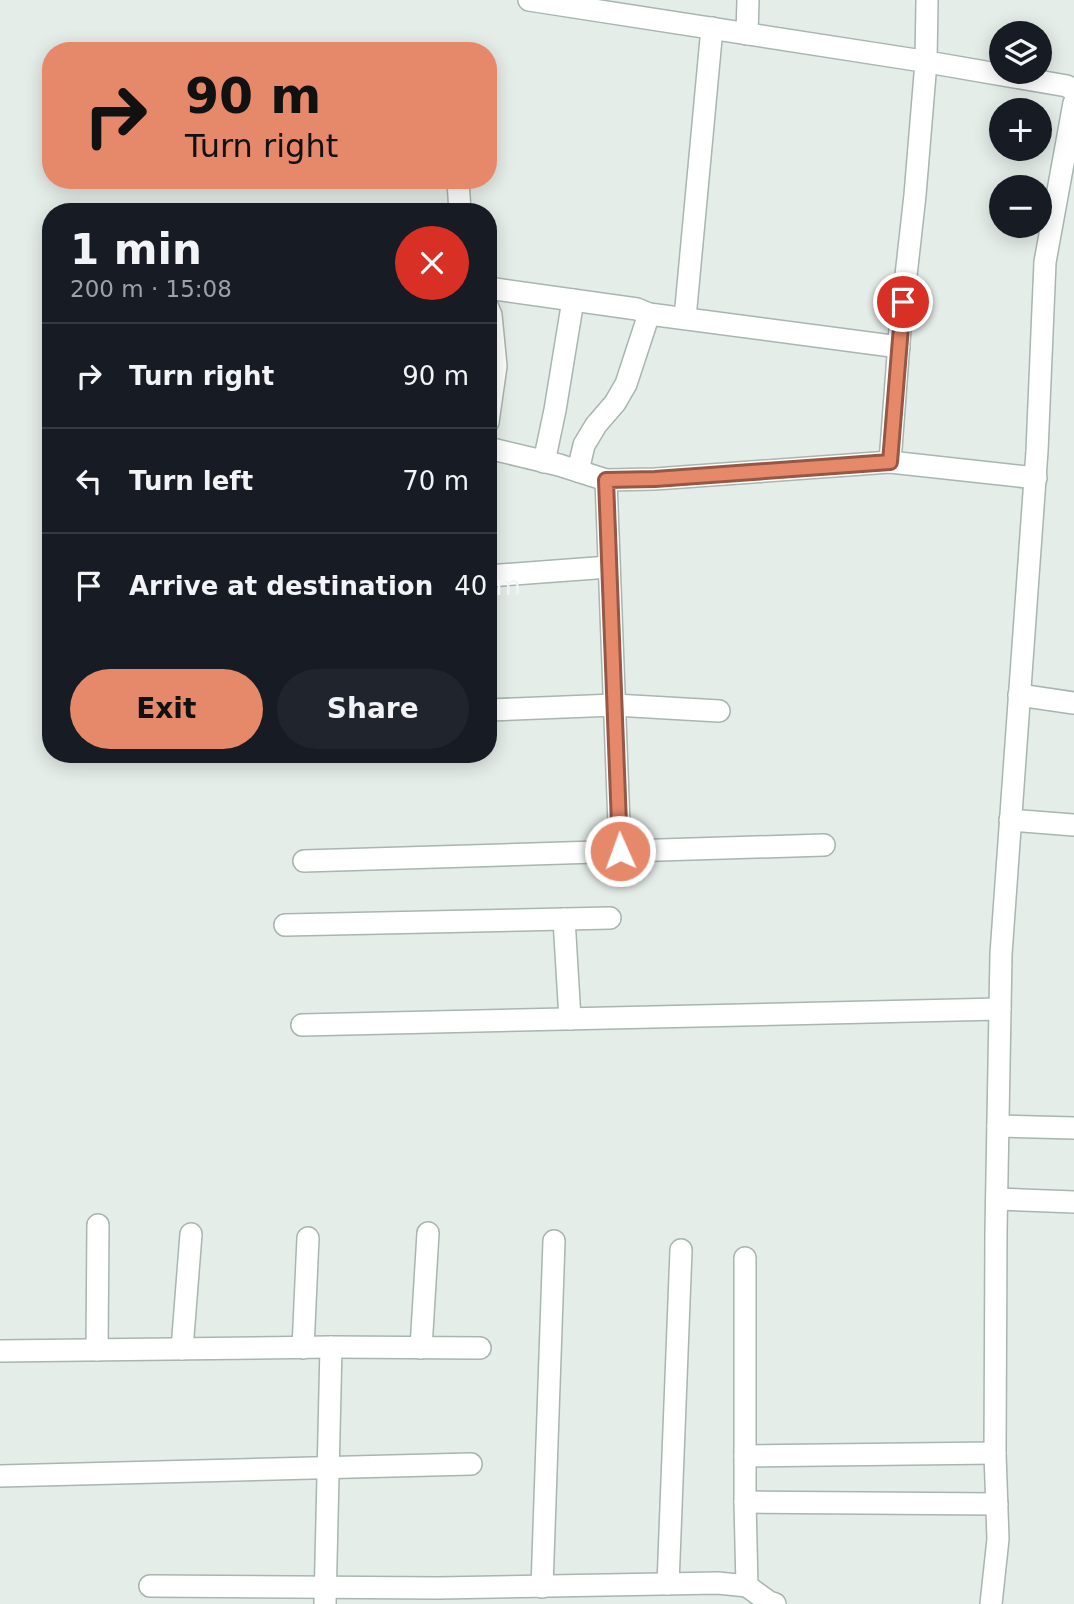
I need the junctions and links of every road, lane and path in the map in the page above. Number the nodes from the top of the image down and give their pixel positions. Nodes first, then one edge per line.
1 (529, 0) edge
2 (748, 0) edge
3 (927, 0) edge
4 (712, 28) junction
5 (747, 34) junction
6 (926, 62) junction
7 (1074, 91) edge
8 (1074, 103) edge
9 (497, 289) edge
10 (573, 300) junction
11 (649, 313) junction
12 (685, 318) junction
13 (899, 347) junction
14 (497, 450) edge
15 (544, 462) junction
16 (890, 462) junction
17 (578, 471) junction
18 (1035, 478) junction
19 (606, 480) junction
20 (609, 567) junction
21 (497, 575) edge
22 (1019, 695) junction
23 (1074, 703) edge
24 (615, 705) junction
25 (497, 710) edge
26 (719, 711) dead end
27 (1010, 820) junction
28 (1074, 825) edge
29 (824, 845) dead end
30 (620, 851) junction
31 (304, 860) dead end
32 (610, 918) dead end
33 (564, 919) junction
34 (285, 925) dead end
35 (1000, 1009) junction
36 (569, 1019) junction
37 (302, 1025) dead end
38 (998, 1126) junction
39 (1074, 1128) edge
40 (997, 1199) junction
41 (1074, 1202) edge
42 (99, 1226) dead end
43 (428, 1233) dead end
44 (191, 1234) dead end
45 (308, 1238) dead end
46 (554, 1241) dead end
47 (681, 1250) dead end
48 (745, 1258) dead end
49 (331, 1347) junction
50 (303, 1348) junction
51 (421, 1348) junction
52 (480, 1348) dead end
53 (182, 1349) junction
54 (97, 1350) junction
55 (0, 1351) edge
56 (995, 1453) junction
57 (745, 1457) junction
58 (471, 1464) dead end
59 (329, 1467) junction
60 (0, 1476) edge
61 (745, 1502) junction
62 (997, 1504) junction
63 (668, 1584) junction
64 (150, 1586) dead end
65 (542, 1587) junction
66 (747, 1587) junction
67 (325, 1596) edge
68 (775, 1604) edge
69 (991, 1604) edge

1 - 4 street
2 - 5 street
3 - 6 street
4 - 5 street
4 - 12 street
5 - 6 street
6 - 7 street
6 - 13 street
8 - 18 street
9 - 10 street
10 - 11 street
10 - 15 street
11 - 12 street
11 - 17 street
12 - 13 street
13 - 16 street
14 - 15 street
15 - 17 street
16 - 18 street
16 - 19 street
17 - 19 street
18 - 22 street
19 - 20 street
20 - 21 street
20 - 24 street
22 - 23 street
22 - 27 street
24 - 25 street
24 - 26 street
24 - 30 street
27 - 28 street
27 - 35 street
29 - 30 street
30 - 31 street
32 - 33 street
33 - 34 street
33 - 36 street
35 - 36 street
35 - 38 street
36 - 37 street
38 - 39 street
38 - 40 street
40 - 41 street
40 - 56 street
42 - 54 street
43 - 51 street
44 - 53 street
45 - 50 street
46 - 65 street
47 - 63 street
48 - 57 street
49 - 50 street
49 - 51 street
49 - 59 street
50 - 53 street
51 - 52 street
53 - 54 street
54 - 55 street
56 - 57 street
56 - 62 street
57 - 61 street
58 - 59 street
59 - 60 street
59 - 67 street
61 - 62 street
61 - 66 street
62 - 69 street
63 - 65 street
63 - 66 street
64 - 67 street
65 - 67 street
66 - 68 street

